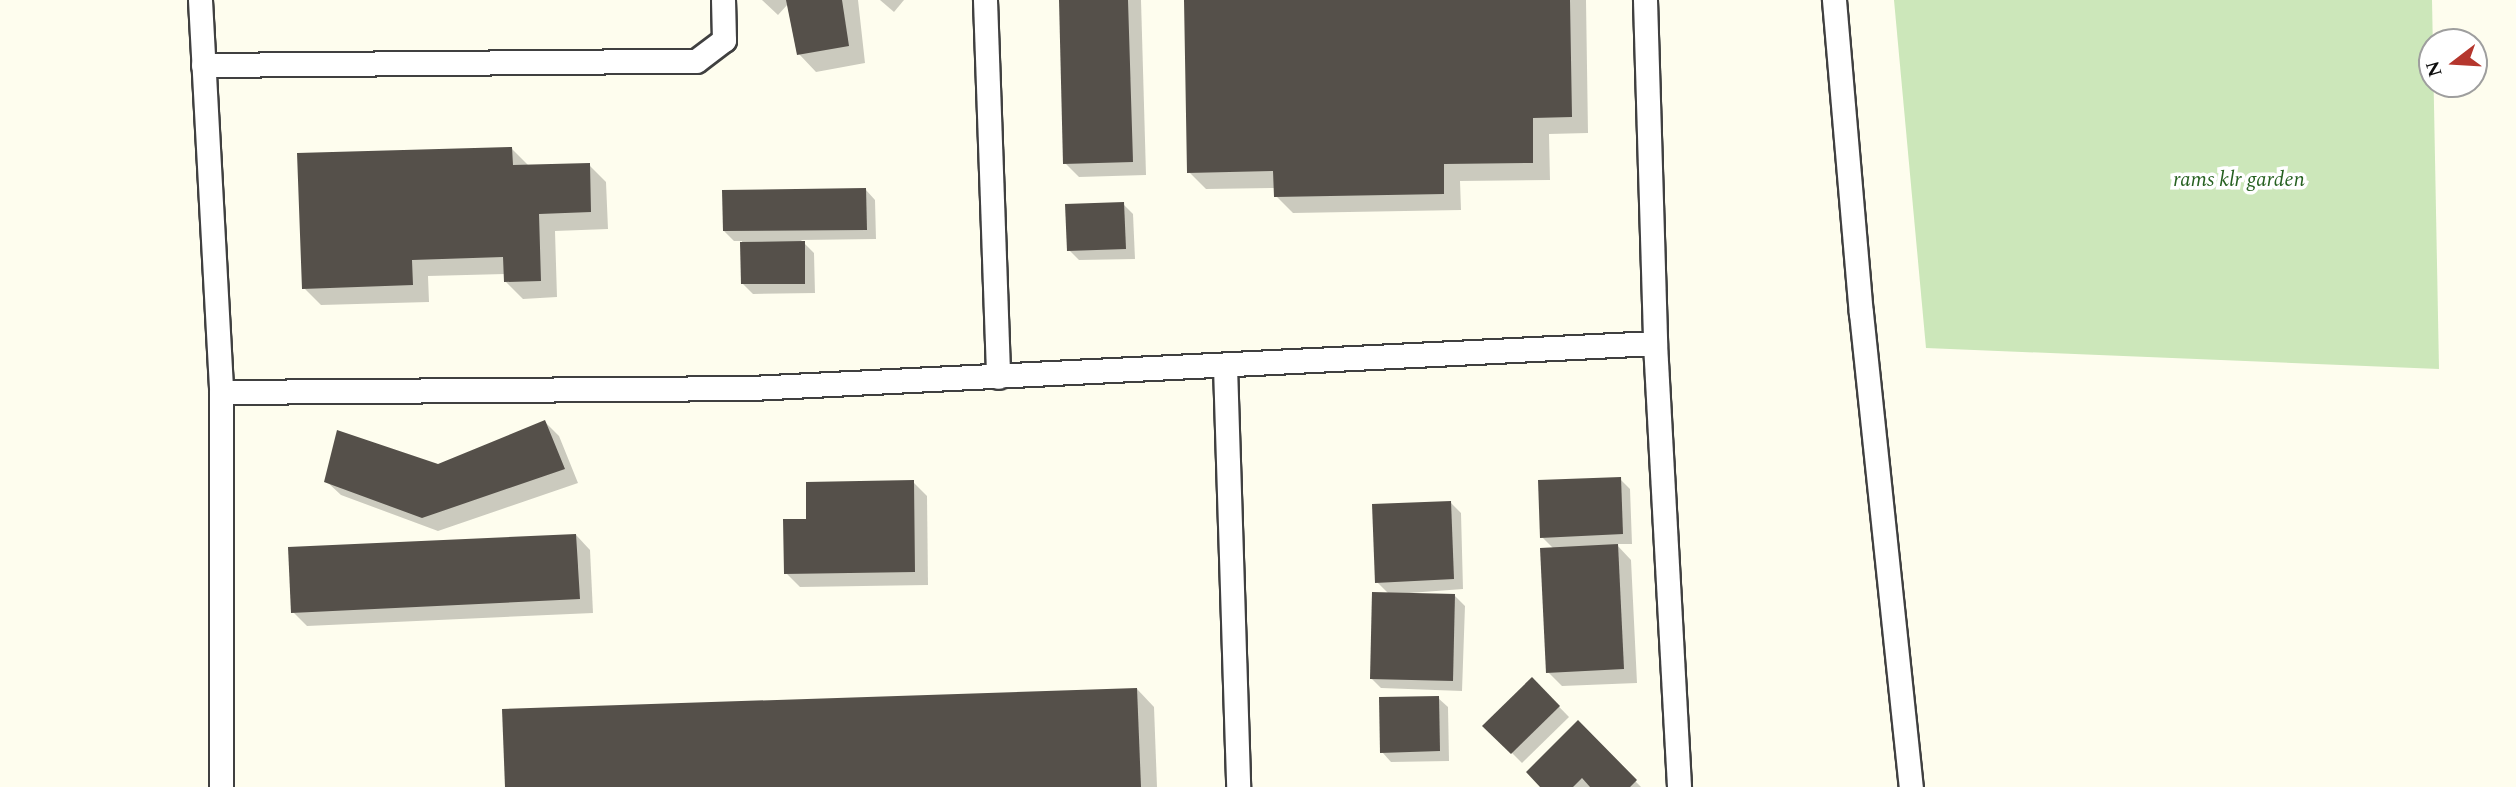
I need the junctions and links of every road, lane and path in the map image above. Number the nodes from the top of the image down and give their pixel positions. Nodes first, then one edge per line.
1 (200, 0) edge
2 (723, 0) edge
3 (985, 0) edge
4 (1644, 0) edge
5 (1835, 0) edge
6 (203, 65) junction
7 (1655, 343) junction
8 (1225, 366) junction
9 (998, 377) junction
10 (221, 392) junction
11 (221, 787) edge
12 (1238, 787) edge
13 (1679, 787) edge
14 (1911, 787) edge

1 - 6 lane
2 - 6 lane
3 - 9 lane
4 - 7 lane
5 - 14 lane
6 - 10 lane
7 - 8 lane
7 - 13 lane
8 - 9 lane
8 - 12 lane
9 - 10 lane
10 - 11 lane

